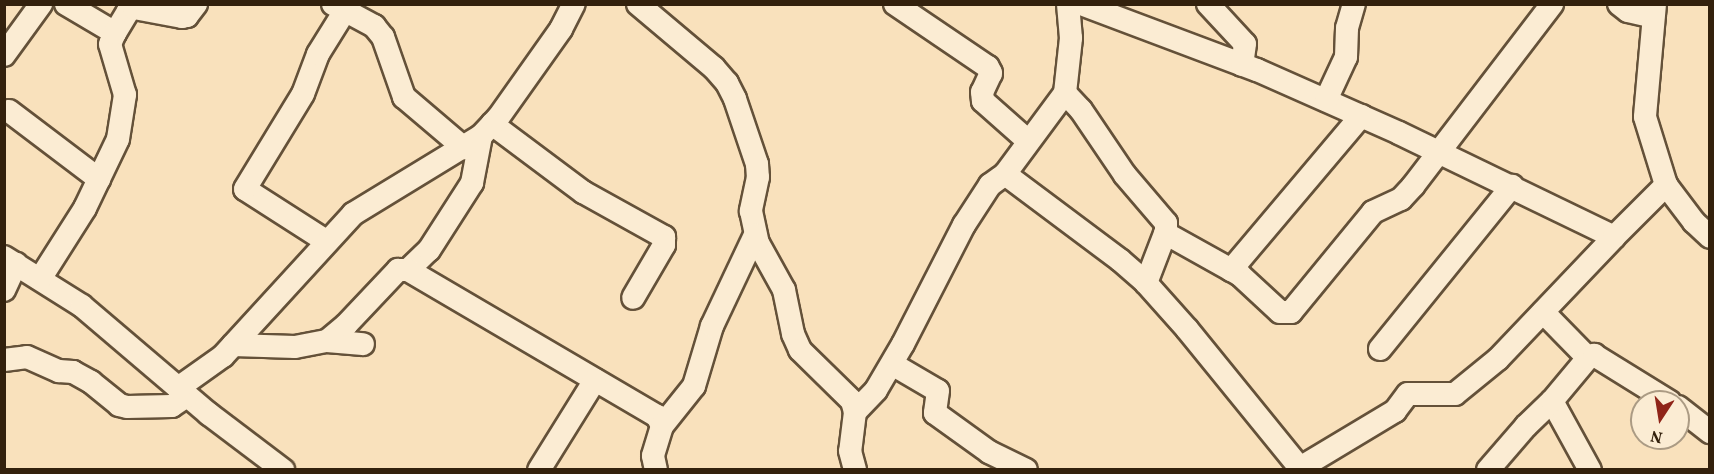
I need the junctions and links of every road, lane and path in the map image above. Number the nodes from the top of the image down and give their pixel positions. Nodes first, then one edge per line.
1 (41, 4) edge
2 (66, 4) edge
3 (196, 4) edge
4 (574, 4) edge
5 (638, 4) edge
6 (895, 4) edge
7 (1068, 4) edge
8 (1081, 4) edge
9 (1208, 4) edge
10 (1354, 4) edge
11 (1552, 4) edge
12 (1619, 4) edge
13 (339, 7) edge
14 (1654, 11) edge
15 (115, 33) junction
16 (4, 55) edge
17 (1359, 57) dead end
18 (1242, 65) junction
19 (1065, 93) junction
20 (1344, 109) junction
21 (9, 111) dead end
22 (479, 136) junction
23 (1028, 141) junction
24 (1441, 153) junction
25 (1005, 174) junction
26 (99, 179) junction
27 (1666, 185) junction
28 (1512, 186) junction
29 (1165, 234) junction
30 (755, 235) junction
31 (1614, 237) junction
32 (1710, 237) edge
33 (326, 241) junction
34 (10, 260) edge
35 (408, 270) junction
36 (1231, 270) junction
37 (40, 279) junction
38 (1146, 283) junction
39 (4, 290) edge
40 (633, 298) dead end
41 (1543, 312) junction
42 (327, 341) junction
43 (363, 344) dead end
44 (233, 345) junction
45 (1380, 349) dead end
46 (1587, 358) junction
47 (4, 360) edge
48 (892, 364) junction
49 (595, 380) junction
50 (1651, 390) edge
51 (183, 392) junction
52 (1552, 401) junction
53 (855, 412) junction
54 (1690, 416) edge
55 (662, 426) junction
56 (1710, 432) edge
57 (852, 468) edge
58 (1300, 469) edge
59 (283, 470) edge
60 (539, 470) edge
61 (656, 470) edge
62 (1026, 470) edge
63 (1488, 470) edge
64 (1590, 470) edge

1 - 16 street
2 - 15 street
3 - 15 street
4 - 22 street
5 - 30 street
6 - 23 street
7 - 19 street
8 - 18 street
9 - 18 street
10 - 20 street
11 - 24 street
12 - 14 street
13 - 22 street
13 - 33 street
14 - 27 street
15 - 26 street
17 - 20 street
18 - 20 street
19 - 23 street
19 - 29 street
20 - 24 street
20 - 36 street
21 - 26 street
22 - 33 street
22 - 35 street
22 - 40 street
23 - 25 street
24 - 28 street
24 - 36 street
25 - 38 street
25 - 48 street
26 - 37 street
27 - 31 street
27 - 32 street
28 - 31 street
28 - 45 street
29 - 36 street
29 - 38 street
30 - 53 street
30 - 55 street
31 - 41 street
33 - 44 street
34 - 37 street
34 - 39 street
35 - 42 street
35 - 49 street
37 - 51 street
38 - 58 street
41 - 46 street
41 - 58 street
42 - 43 street
42 - 44 street
44 - 51 street
46 - 50 street
46 - 52 street
47 - 51 street
48 - 53 street
48 - 62 street
49 - 55 street
49 - 60 street
51 - 59 street
52 - 63 street
52 - 64 street
53 - 57 street
54 - 56 street
55 - 61 street

